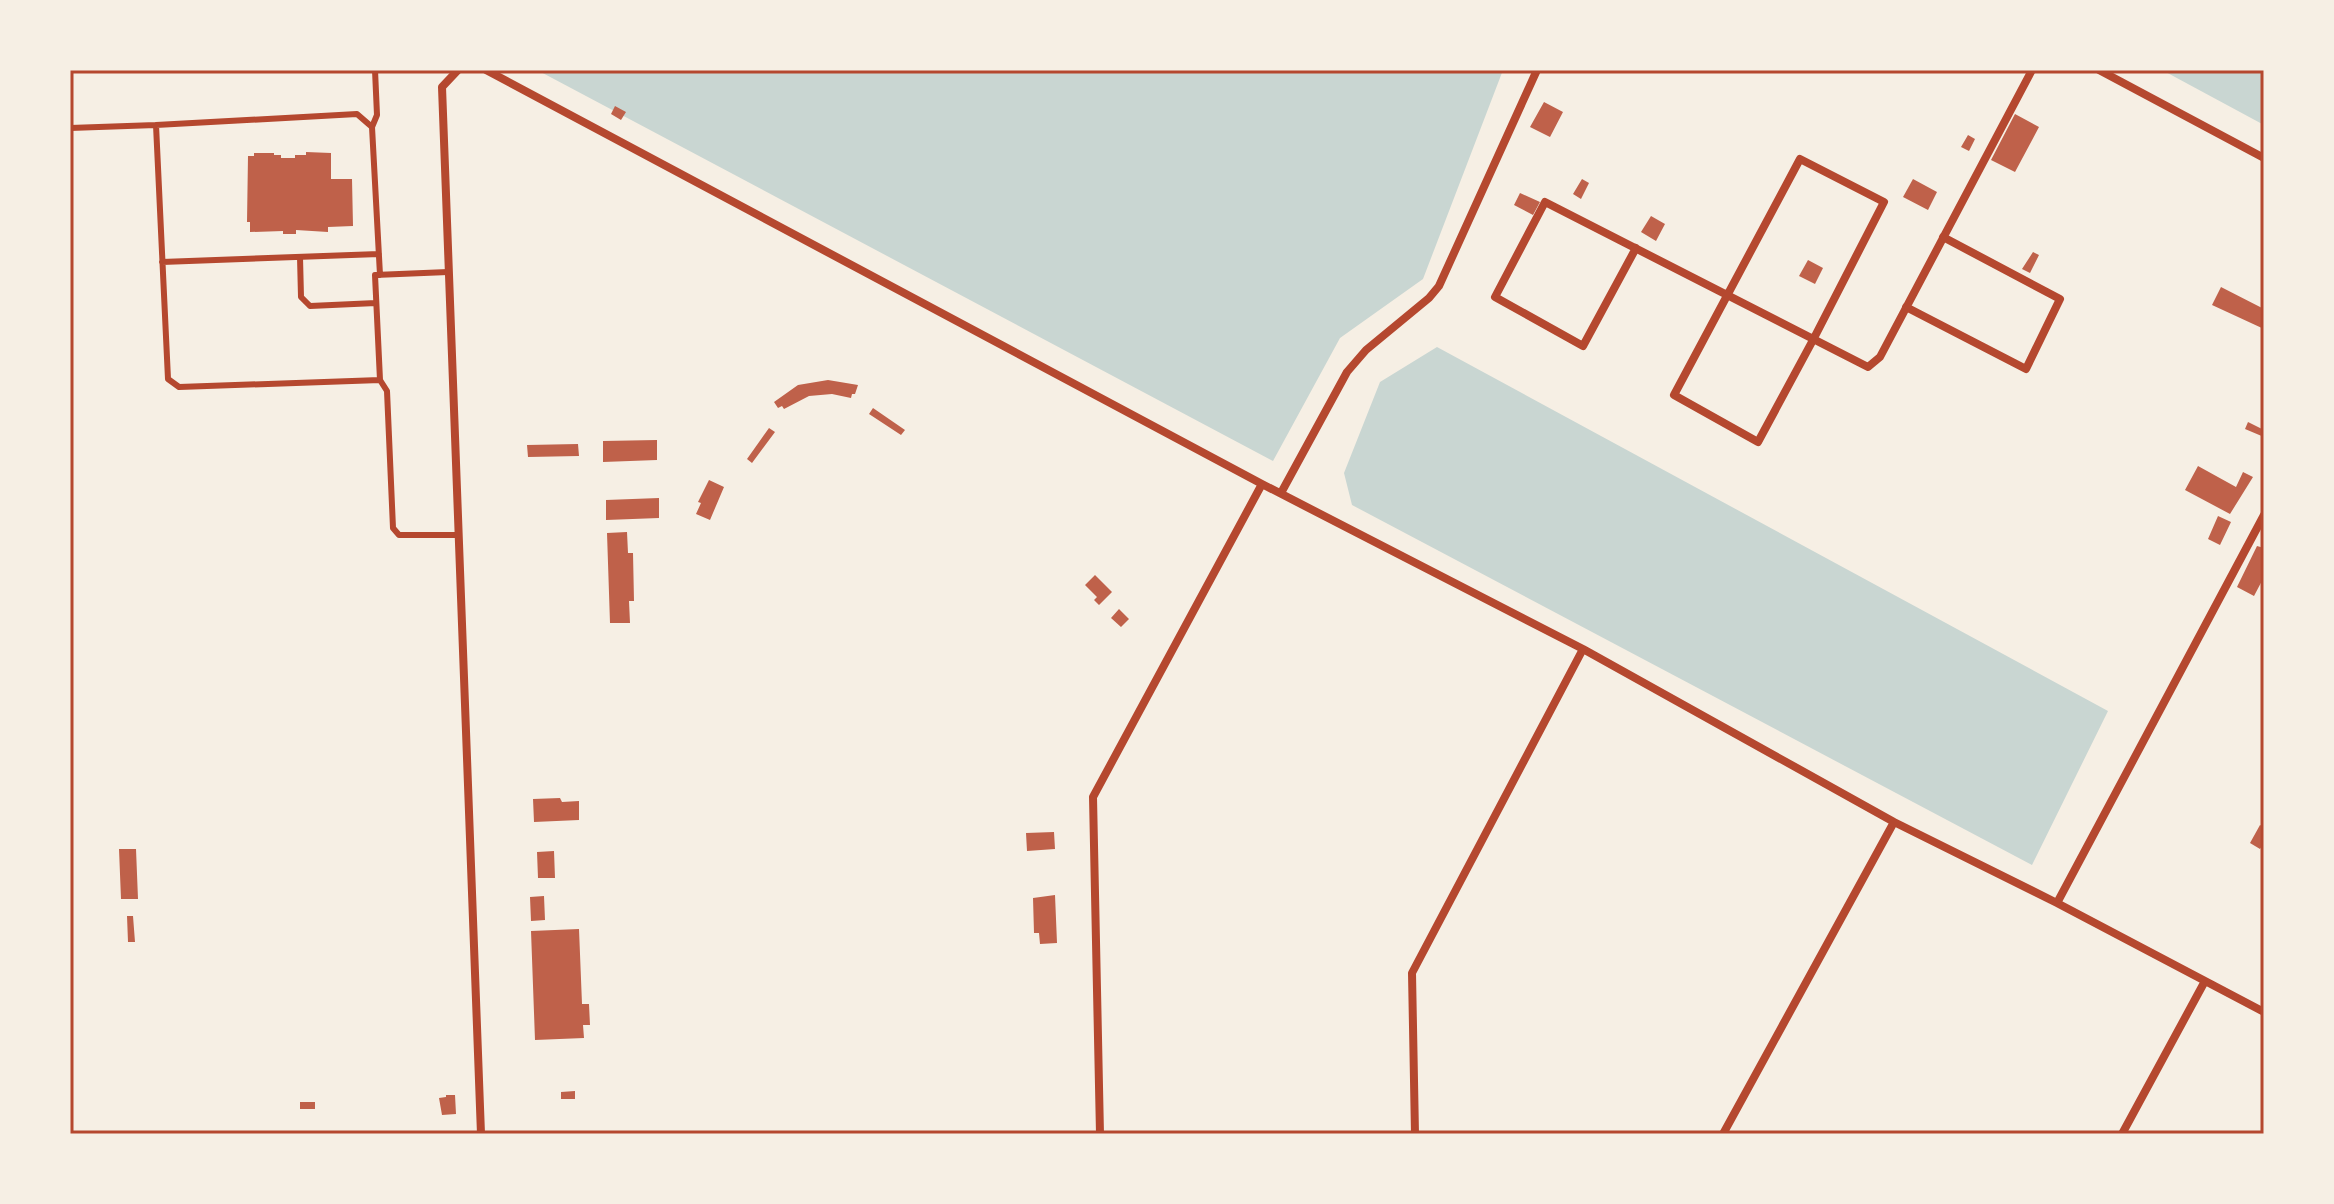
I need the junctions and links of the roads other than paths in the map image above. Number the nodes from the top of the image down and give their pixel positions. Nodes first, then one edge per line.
1 (375, 70) edge
2 (458, 70) edge
3 (486, 70) edge
4 (1537, 70) edge
5 (2032, 70) edge
6 (2099, 70) edge
7 (156, 125) junction
8 (372, 127) junction
9 (70, 128) edge
10 (2264, 158) edge
11 (1943, 237) junction
12 (1636, 248) junction
13 (379, 254) junction
14 (300, 257) junction
15 (162, 262) junction
16 (448, 272) junction
17 (380, 275) junction
18 (1728, 296) junction
19 (376, 303) junction
20 (1906, 307) junction
21 (1813, 340) junction
22 (380, 380) junction
23 (1262, 484) junction
24 (1281, 493) junction
25 (2264, 515) edge
26 (458, 535) junction
27 (1583, 649) junction
28 (1894, 822) junction
29 (2057, 903) junction
30 (2205, 981) junction
31 (2264, 1012) edge
32 (481, 1134) edge
33 (1100, 1134) edge
34 (1415, 1134) edge
35 (1723, 1134) edge
36 (2122, 1134) edge

1 - 8 lane
2 - 16 street
3 - 23 street
4 - 24 street
5 - 11 street
6 - 10 street
7 - 8 lane
7 - 9 lane
7 - 15 lane
8 - 13 lane
11 - 20 street
11 - 20 street
12 - 12 street
12 - 18 street
13 - 14 lane
13 - 17 lane
14 - 15 lane
14 - 19 lane
15 - 22 lane
16 - 17 lane
16 - 26 street
17 - 19 lane
18 - 21 street
18 - 21 street
18 - 21 street
19 - 22 lane
20 - 21 street
22 - 26 lane
23 - 24 street
23 - 33 street
24 - 27 street
25 - 29 street
26 - 32 street
27 - 28 street
27 - 34 street
28 - 29 street
28 - 35 street
29 - 30 street
30 - 31 street
30 - 36 street

